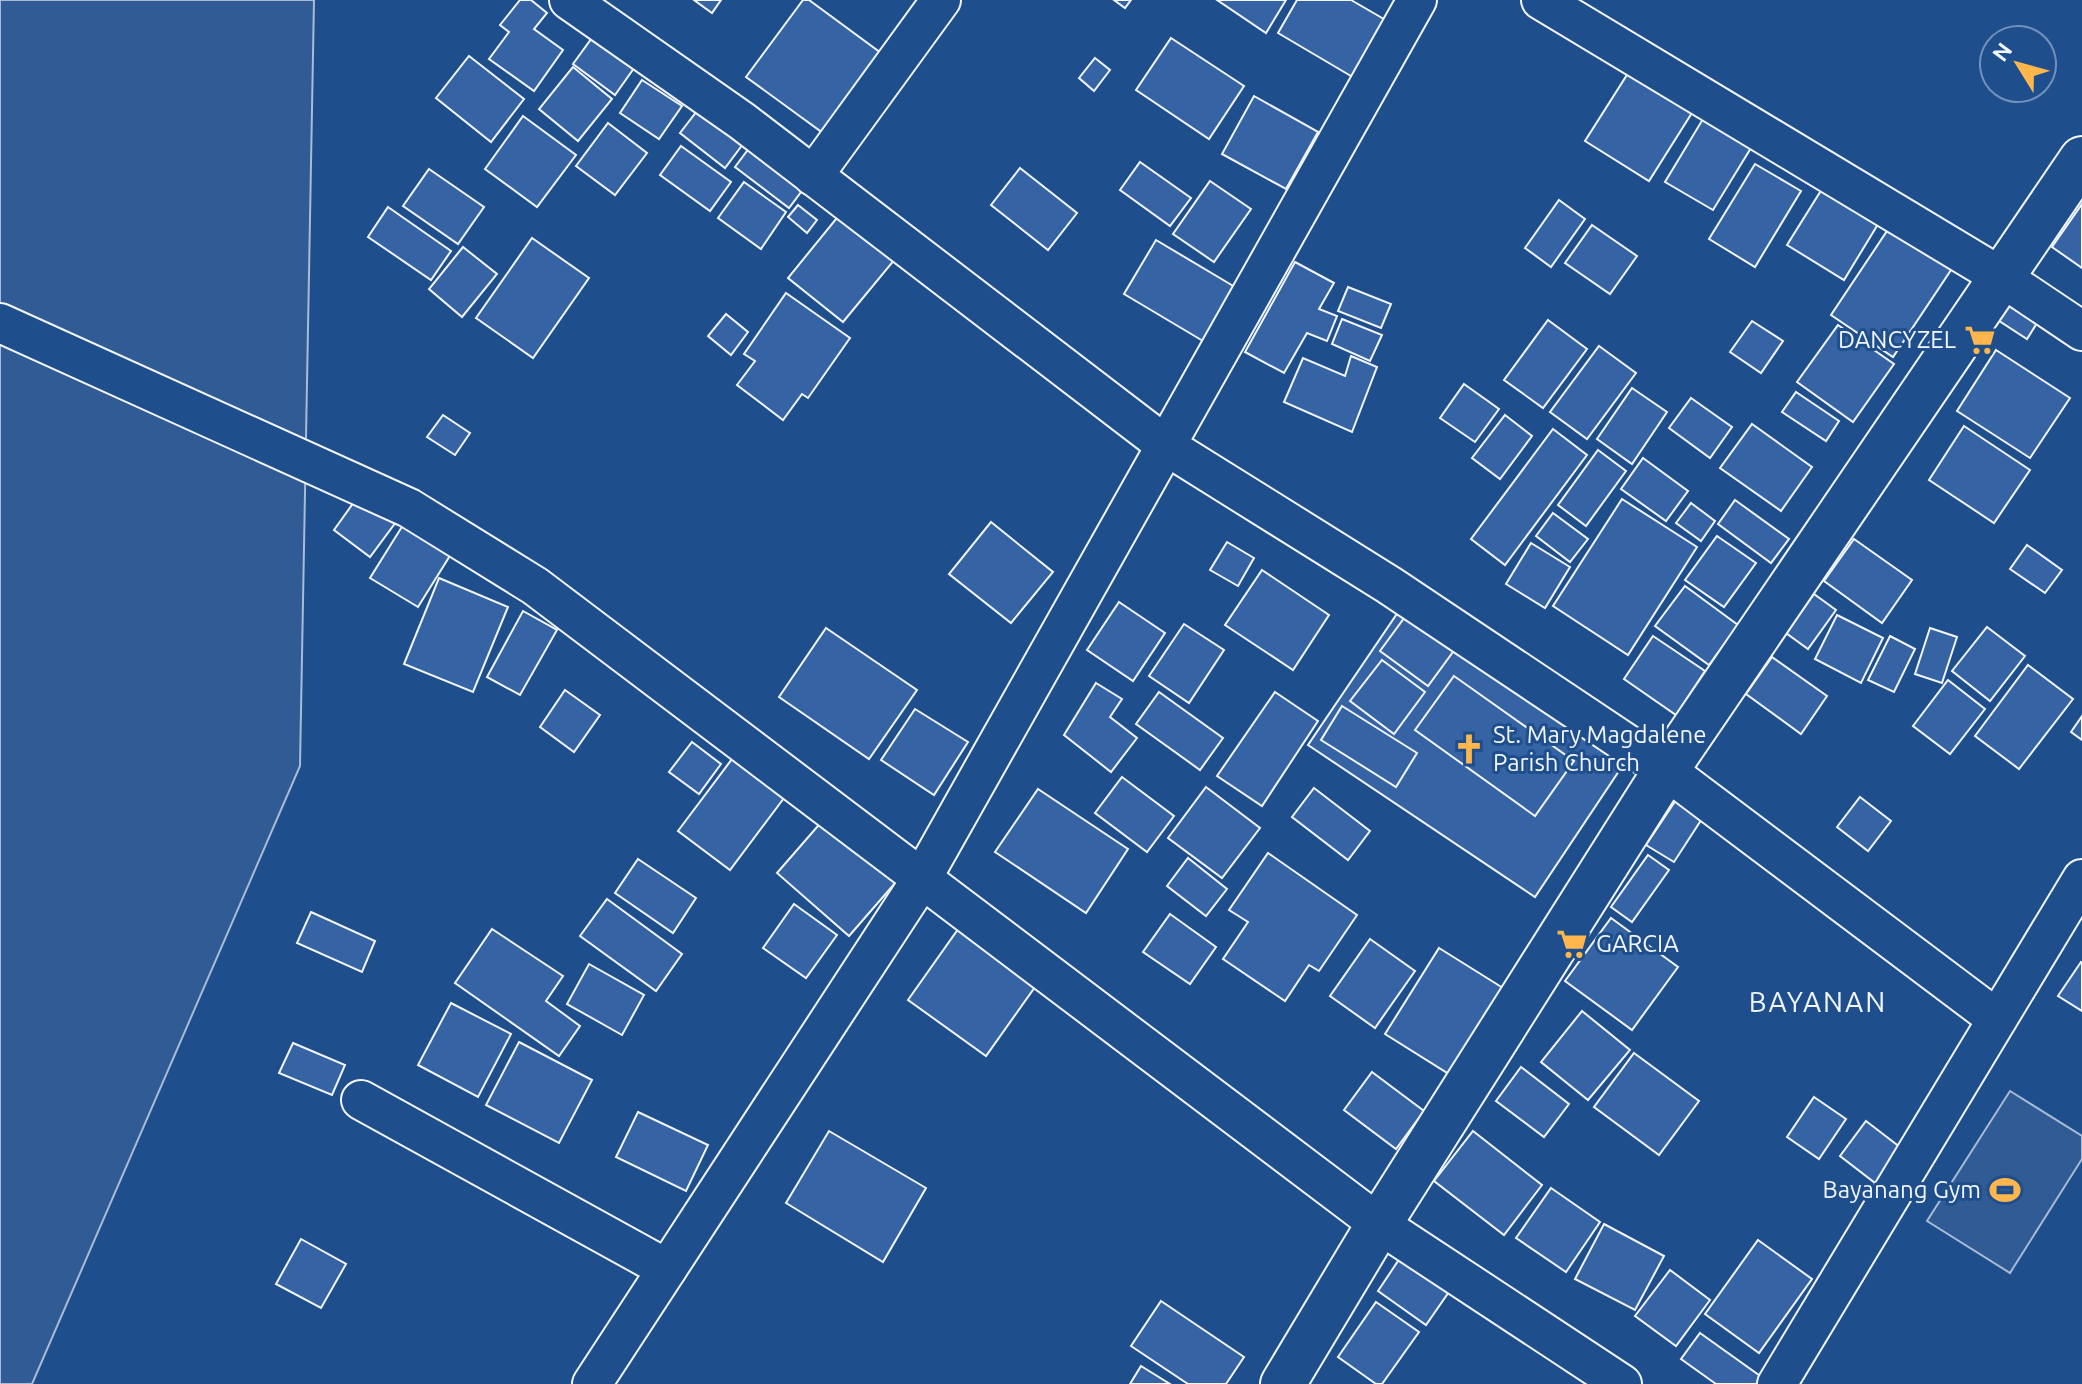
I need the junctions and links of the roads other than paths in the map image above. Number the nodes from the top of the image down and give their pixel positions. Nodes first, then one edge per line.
1 (569, 0) edge
2 (941, 0) edge
3 (1417, 0) edge
4 (1541, 0) edge
5 (2082, 159) edge
6 (813, 176) junction
7 (2003, 278) junction
8 (0, 323) edge
9 (2082, 331) edge
10 (1168, 447) junction
11 (1666, 770) junction
12 (2082, 879) edge
13 (921, 880) junction
14 (1997, 1019) junction
15 (361, 1100) dead end
16 (1379, 1224) junction
17 (667, 1269) junction
18 (592, 1384) edge
19 (1283, 1384) edge
20 (1622, 1384) edge
21 (1777, 1384) edge

1 - 6 street
2 - 6 street
3 - 10 street
4 - 7 street
5 - 7 street
6 - 10 street
7 - 9 street
7 - 11 street
8 - 13 street
10 - 11 street
10 - 13 street
11 - 14 street
11 - 16 street
12 - 14 street
13 - 16 street
13 - 17 street
14 - 21 street
15 - 17 street
16 - 19 street
16 - 20 street
17 - 18 street

